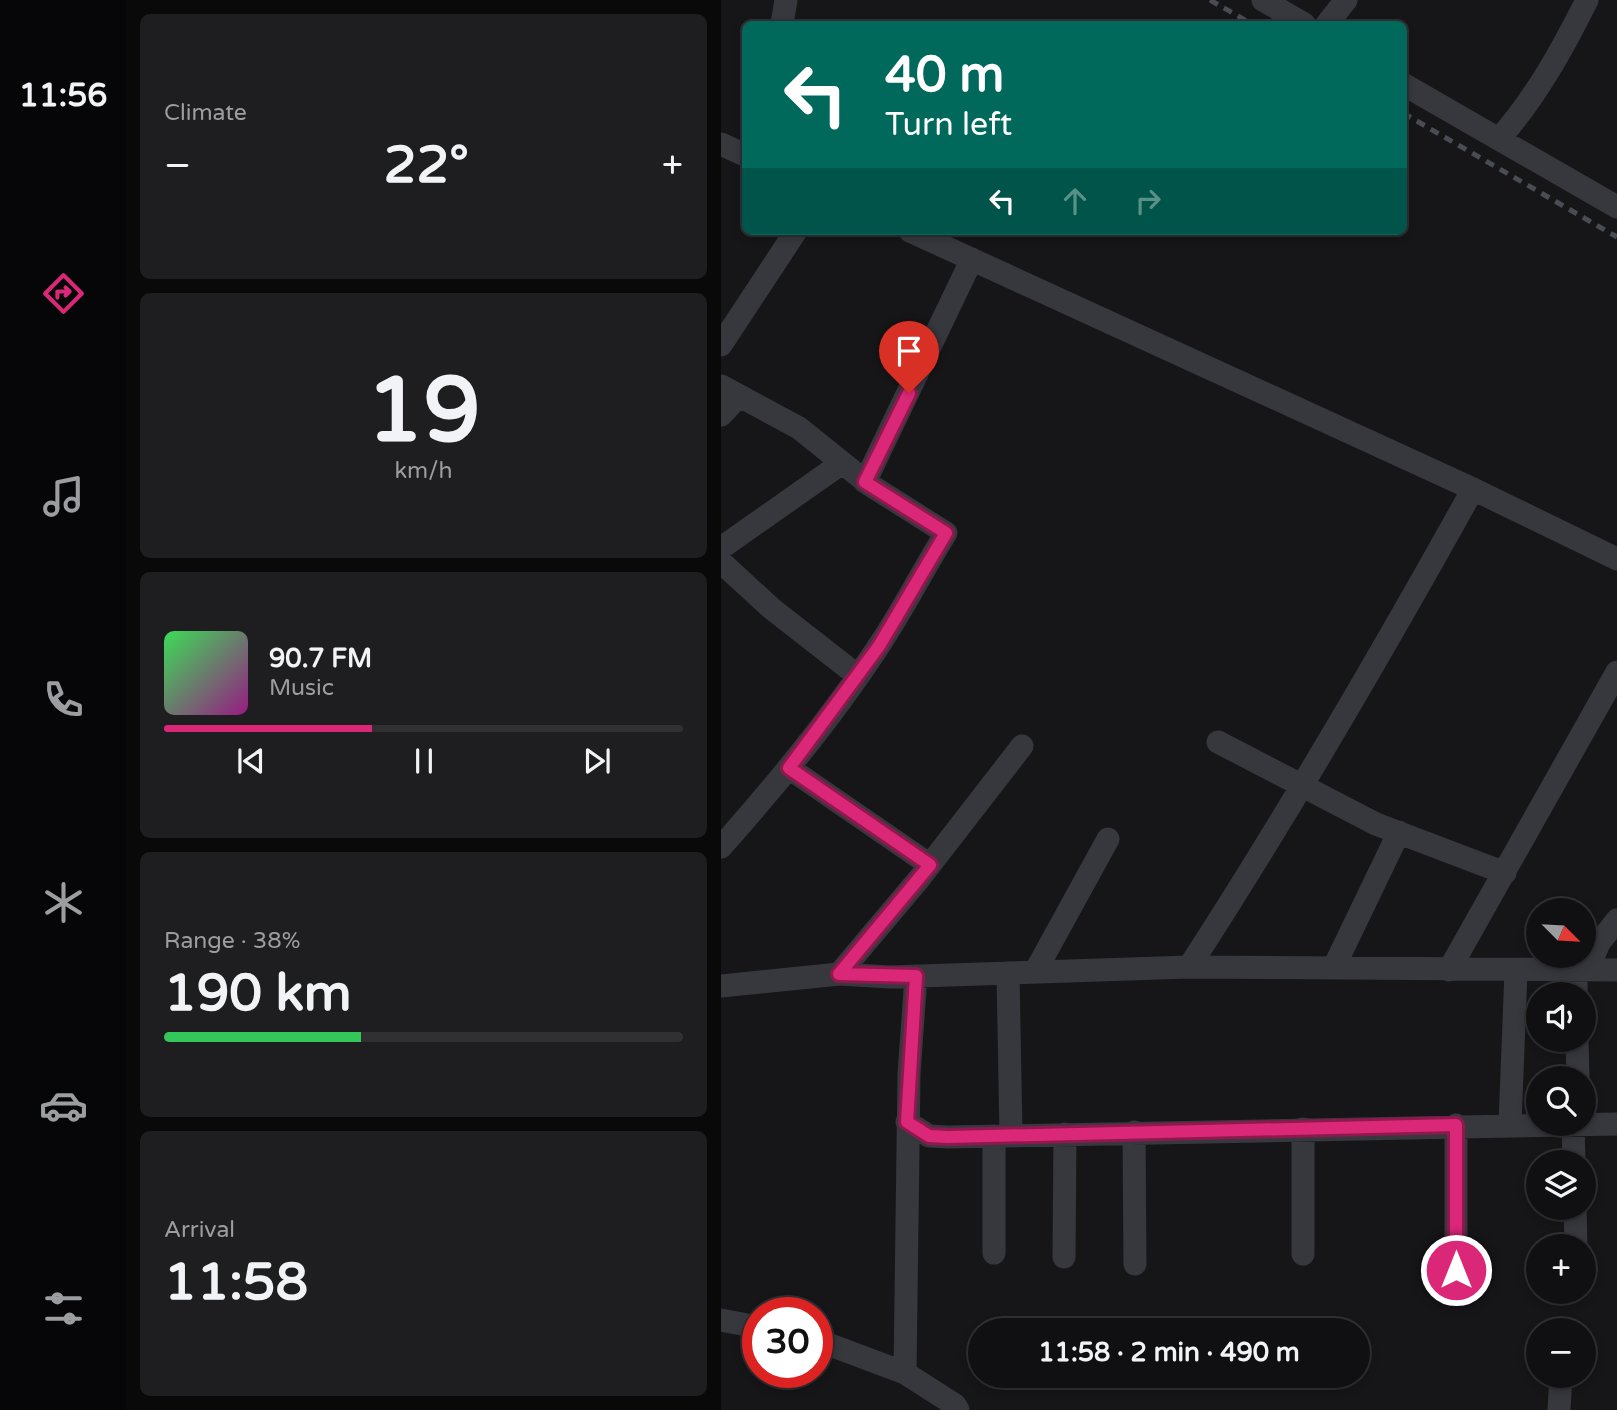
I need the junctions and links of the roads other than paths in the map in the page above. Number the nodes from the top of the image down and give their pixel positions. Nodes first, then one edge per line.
1 (786, 0) edge
2 (1262, 0) edge
3 (1346, 0) edge
4 (1587, 0) edge
5 (782, 21) edge
6 (1299, 21) edge
7 (1329, 21) edge
8 (1407, 86) edge
9 (1499, 139) junction
10 (722, 145) edge
11 (742, 154) edge
12 (1617, 206) edge
13 (793, 235) edge
14 (919, 235) edge
15 (972, 259) junction
16 (721, 345) edge
17 (730, 391) edge
18 (721, 415) edge
19 (842, 463) junction
20 (865, 482) junction
21 (1473, 489) junction
22 (721, 548) edge
23 (1617, 559) edge
24 (721, 562) edge
25 (1617, 672) edge
26 (858, 676) junction
27 (1218, 742) dead end
28 (1022, 746) dead end
29 (789, 768) junction
30 (1302, 785) junction
31 (1399, 832) junction
32 (1108, 839) dead end
33 (721, 847) edge
34 (930, 865) junction
35 (1505, 873) junction
36 (1617, 920) edge
37 (1189, 967) junction
38 (1334, 967) junction
39 (1449, 970) junction
40 (1582, 970) junction
41 (1617, 970) edge
42 (1516, 971) junction
43 (1035, 972) junction
44 (1009, 973) junction
45 (839, 974) junction
46 (916, 976) junction
47 (1579, 982) edge
48 (721, 986) edge
49 (907, 1122) junction
50 (1510, 1124) junction
51 (1526, 1124) edge
52 (1596, 1124) edge
53 (1617, 1124) edge
54 (1456, 1125) junction
55 (1303, 1129) junction
56 (1134, 1132) junction
57 (1065, 1134) junction
58 (1002, 1135) junction
59 (994, 1253) dead end
60 (1303, 1254) dead end
61 (1064, 1256) dead end
62 (1135, 1264) dead end
63 (1456, 1270) dead end
64 (721, 1320) edge
65 (742, 1324) edge
66 (833, 1346) edge
67 (905, 1373) junction
68 (1560, 1388) edge
69 (958, 1410) edge
70 (1559, 1410) edge

1 - 5 street
2 - 6 street
3 - 7 street
4 - 9 street
8 - 9 street
9 - 12 street
10 - 11 street
13 - 16 street
14 - 15 street
15 - 20 street
15 - 21 street
17 - 18 street
17 - 19 street
19 - 20 street
19 - 22 street
20 - 26 street
21 - 23 street
21 - 30 street
24 - 26 street
25 - 35 street
26 - 29 street
27 - 30 street
28 - 34 street
29 - 33 street
29 - 34 street
30 - 31 street
30 - 37 street
31 - 35 street
31 - 38 street
32 - 43 street
34 - 45 street
35 - 39 street
36 - 40 street
37 - 38 street
37 - 43 street
38 - 39 street
39 - 42 street
40 - 41 street
40 - 42 street
40 - 47 street
42 - 50 street
43 - 44 street
44 - 46 street
44 - 58 street
45 - 46 street
45 - 48 street
46 - 49 street
49 - 58 street
49 - 67 street
50 - 51 street
50 - 54 street
52 - 53 street
54 - 55 street
54 - 63 street
55 - 56 street
55 - 60 street
56 - 57 street
56 - 62 street
57 - 58 street
57 - 61 street
58 - 59 street
64 - 65 street
66 - 67 street
67 - 69 street
68 - 70 street

